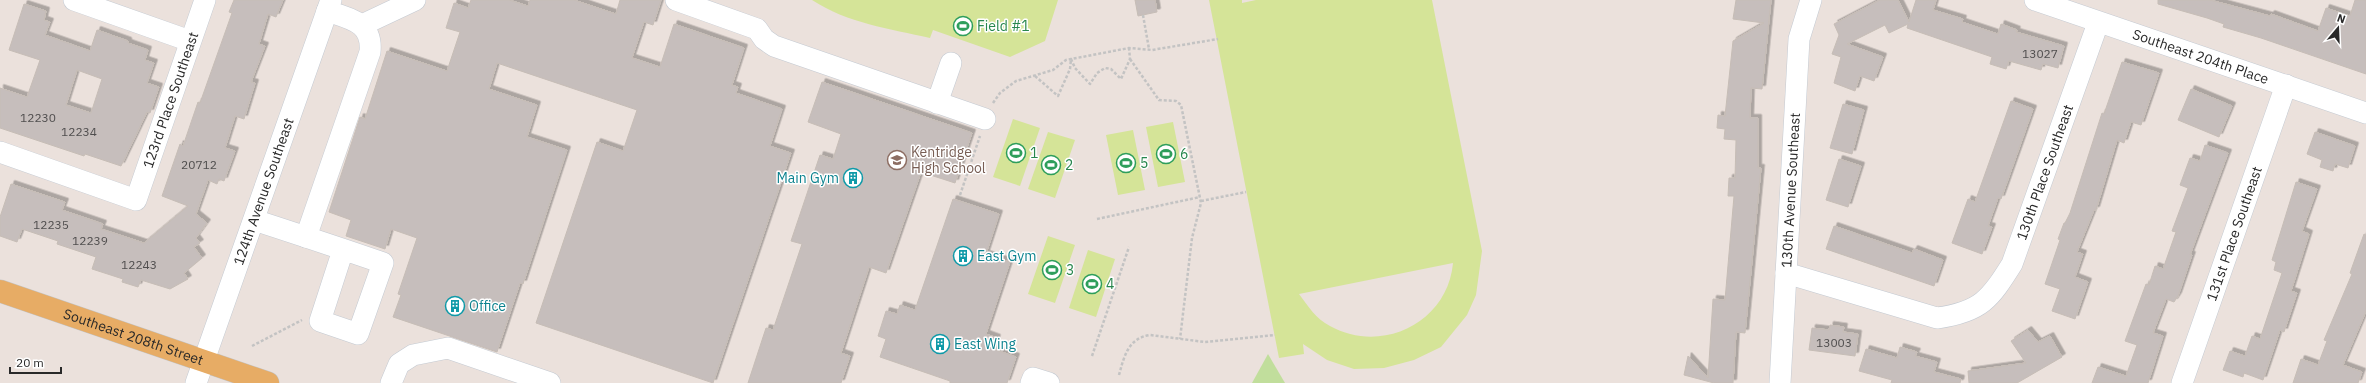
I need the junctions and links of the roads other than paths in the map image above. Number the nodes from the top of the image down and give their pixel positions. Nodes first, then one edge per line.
1 (74, 0) edge
2 (205, 0) edge
3 (415, 0) edge
4 (676, 0) edge
5 (1811, 0) edge
6 (2035, 0) edge
7 (329, 6) edge
8 (389, 7) edge
9 (2098, 23) junction
10 (362, 25) junction
11 (190, 41) junction
12 (951, 63) dead end
13 (2286, 85) junction
14 (937, 102) junction
15 (2366, 113) edge
16 (985, 119) road end
17 (0, 152) edge
18 (254, 220) junction
19 (306, 237) junction
20 (343, 250) junction
21 (1786, 273) junction
22 (0, 291) edge
23 (204, 361) junction
24 (196, 383) edge
25 (268, 383) edge
26 (391, 383) edge
27 (550, 383) edge
28 (1031, 383) edge
29 (1049, 383) edge
30 (1780, 383) edge
31 (2182, 383) edge

1 - 11 street
2 - 11 street, 123rd Place Southeast
3 - 8 street
4 - 14 street
5 - 21 street, 130th Avenue Southeast
6 - 9 street, Southeast 204th Place
7 - 10 street
7 - 18 street, 124th Avenue Southeast
8 - 10 street
9 - 13 street, Southeast 204th Place
9 - 21 street, 130th Place Southeast
10 - 19 street
11 - 17 street, 123rd Place Southeast
12 - 14 street
13 - 15 street, Southeast 204th Place
13 - 31 street, 131st Place Southeast
14 - 16 street
18 - 19 street
18 - 23 street, 124th Avenue Southeast
19 - 20 street
20 - 20 street
21 - 30 street, 130th Avenue Southeast
22 - 23 main road, Southeast 208th Street
23 - 24 street, 124th Avenue Southeast
23 - 25 main road, Southeast 208th Street
26 - 27 street
28 - 29 street

